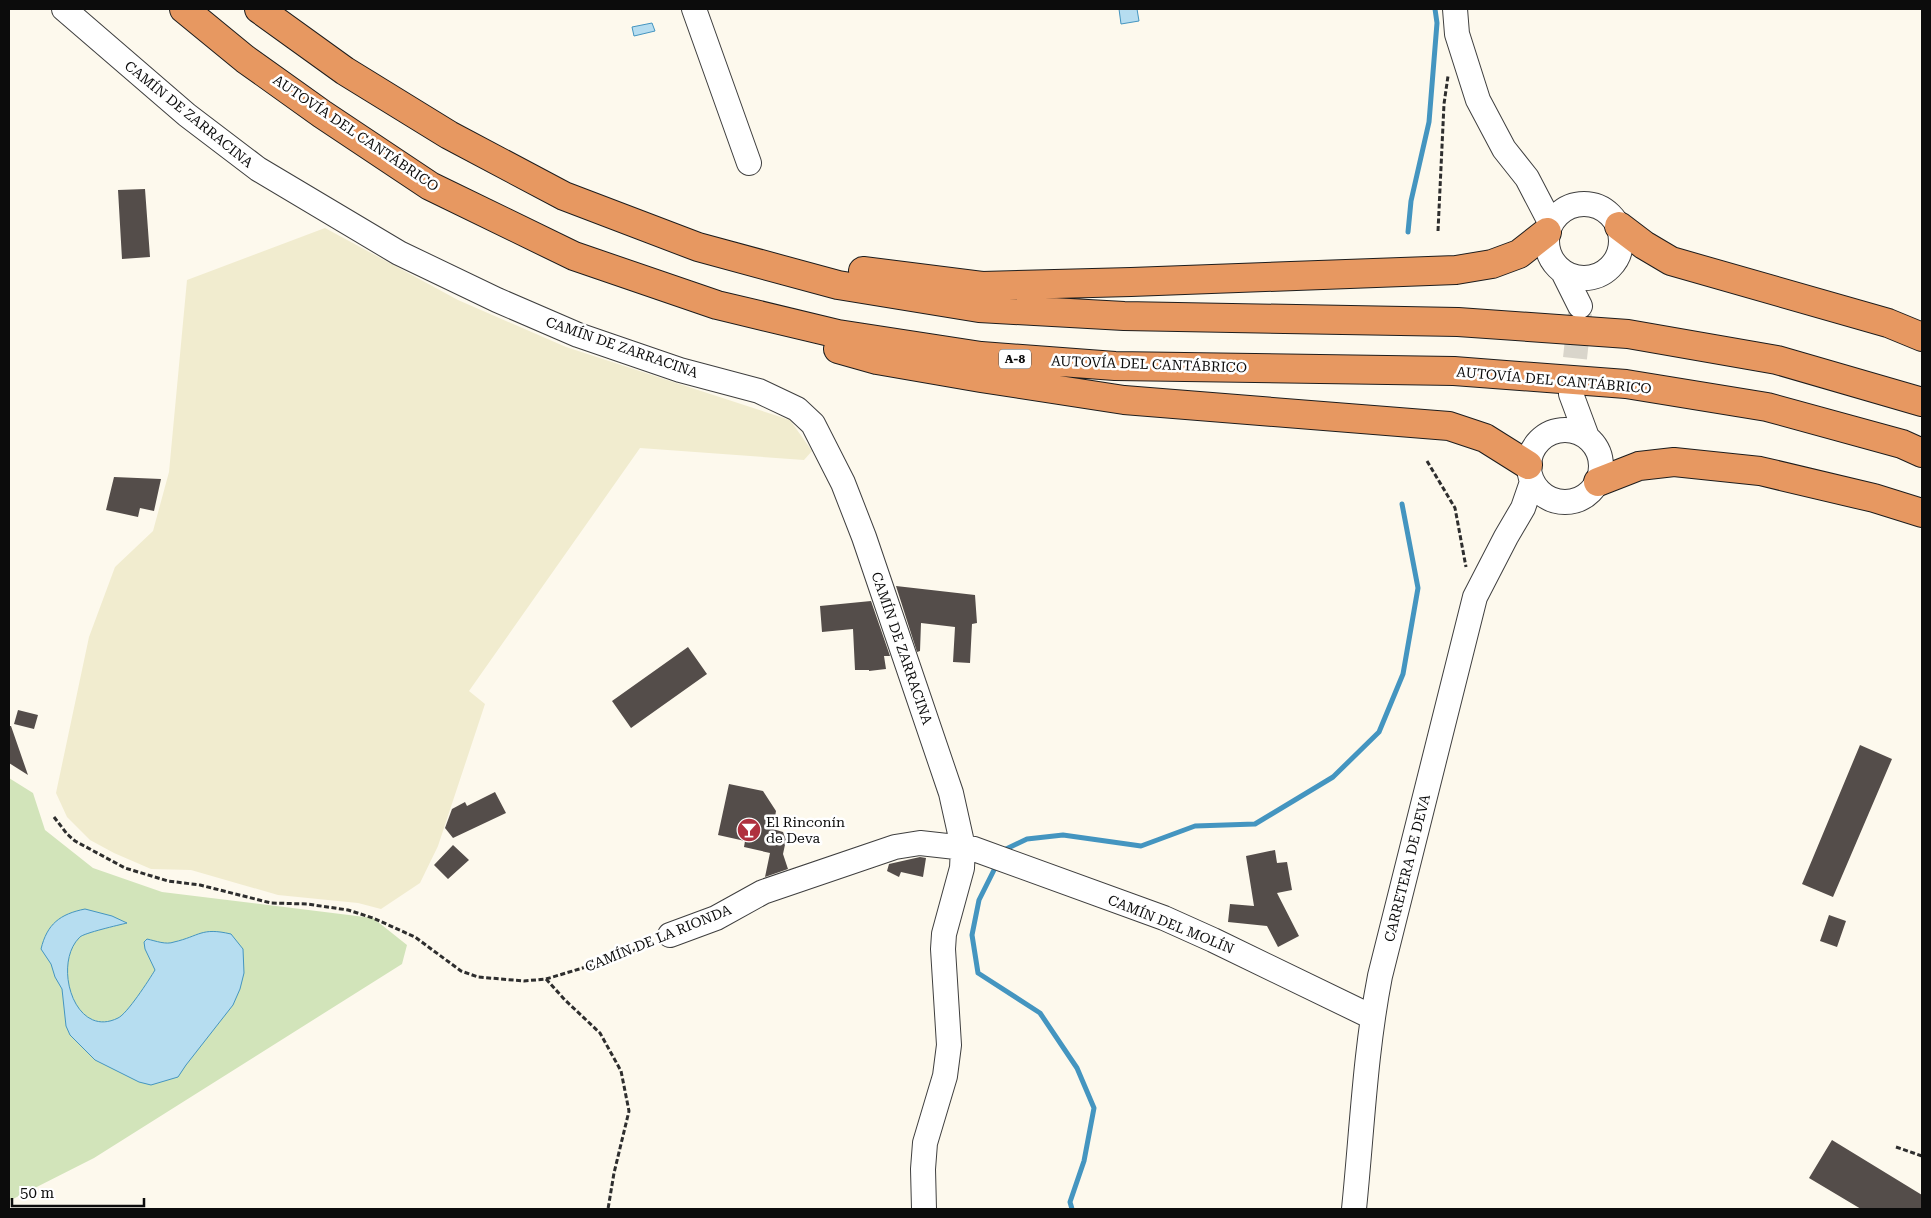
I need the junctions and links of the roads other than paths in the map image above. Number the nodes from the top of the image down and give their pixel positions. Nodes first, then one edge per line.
1 (64, 9) edge
2 (184, 9) edge
3 (259, 9) edge
4 (277, 9) edge
5 (694, 9) edge
6 (1455, 9) edge
7 (749, 163) dead end
8 (1527, 178) junction
9 (1581, 203) junction
10 (1619, 226) junction
11 (1549, 228) junction
12 (717, 305) junction
13 (1922, 336) edge
14 (1922, 402) edge
15 (1552, 432) junction
16 (1587, 437) junction
17 (1922, 453) edge
18 (1530, 474) junction
19 (1598, 482) junction
20 (1559, 502) junction
21 (1922, 513) edge
22 (1506, 537) junction
23 (974, 850) junction
24 (670, 935) road end
25 (1372, 1016) junction
26 (924, 1209) edge
27 (1354, 1209) edge

1 - 23 street, CAMÍN DE ZARRACINA
2 - 12 highway, AUTOVÍA DEL CANTÁBRICO / A-8
3 - 14 highway
4 - 11 highway
5 - 7 street
6 - 8 street
8 - 9 street
8 - 11 street
9 - 10 street
9 - 11 street
10 - 11 street
10 - 13 highway
12 - 17 highway, AUTOVÍA DEL CANTÁBRICO / A-8
12 - 18 highway
15 - 16 street
15 - 16 street
15 - 18 street
16 - 19 street
18 - 20 street
18 - 22 street, CARRETERA DE DEVA
19 - 20 street
19 - 21 highway
20 - 22 street, CARRETERA DE DEVA
22 - 25 street, CARRETERA DE DEVA
23 - 24 street, CAMÍN DE LA RIONDA
23 - 25 street, CAMÍN DEL MOLÍN
23 - 26 street, CAMÍN DE ZARRACINA
25 - 27 street, CARRETERA DE DEVA

